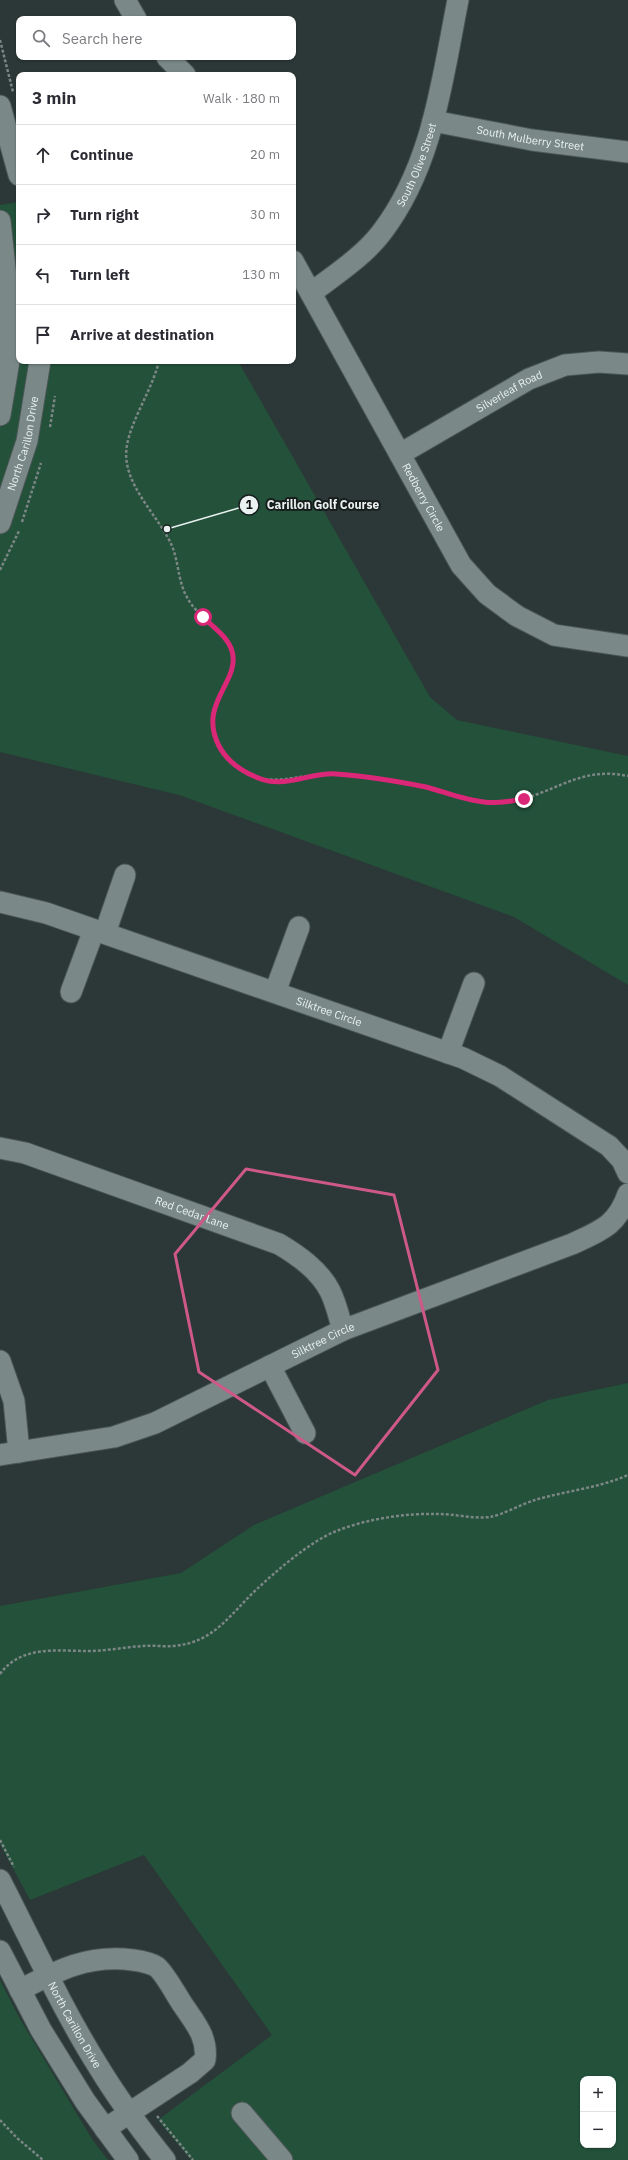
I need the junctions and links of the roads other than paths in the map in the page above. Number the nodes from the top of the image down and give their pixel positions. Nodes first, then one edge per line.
1 (125, 0) edge
2 (458, 0) edge
3 (134, 16) edge
4 (171, 60) edge
5 (182, 72) edge
6 (7, 102) edge
7 (433, 121) junction
8 (628, 152) edge
9 (16, 157) edge
10 (0, 221) edge
11 (296, 266) edge
12 (311, 293) junction
13 (40, 364) edge
14 (628, 364) edge
15 (0, 415) edge
16 (400, 454) junction
17 (0, 523) edge
18 (628, 646) edge
19 (125, 874) dead end
20 (0, 902) edge
21 (299, 927) dead end
22 (99, 932) junction
23 (474, 983) dead end
24 (71, 992) dead end
25 (275, 992) junction
26 (448, 1053) junction
27 (0, 1148) edge
28 (628, 1173) edge
29 (628, 1194) edge
30 (344, 1330) junction
31 (0, 1361) edge
32 (270, 1366) junction
33 (305, 1433) dead end
34 (10, 1453) edge
35 (0, 1880) edge
36 (0, 1951) edge
37 (48, 1975) junction
38 (20, 1990) junction
39 (242, 2113) dead end
40 (130, 2114) junction
41 (106, 2129) junction
42 (128, 2160) edge
43 (165, 2160) edge
44 (282, 2160) edge

1 - 3 street
2 - 7 street, South Olive Street
4 - 5 street
6 - 9 street
7 - 8 street, South Mulberry Street
7 - 12 street, South Olive Street
10 - 15 street
11 - 12 street, Redberry Circle
12 - 16 street, Redberry Circle
13 - 17 street, North Carillon Drive
14 - 16 street, Silverleaf Road
16 - 18 street, Redberry Circle
19 - 22 street
20 - 22 street, Silktree Circle
21 - 25 street
22 - 24 street
22 - 25 street, Silktree Circle
23 - 26 street
25 - 26 street, Silktree Circle
26 - 28 street, Silktree Circle
27 - 30 street, Red Cedar Lane
29 - 30 street, Silktree Circle
30 - 32 street, Silktree Circle
31 - 34 street
32 - 33 street
32 - 34 street, Silktree Circle
35 - 37 street, North Carillon Drive
36 - 38 street
37 - 38 street
37 - 40 street, North Carillon Drive
37 - 40 street
38 - 41 street
39 - 44 street
40 - 41 street
40 - 43 street, North Carillon Drive
41 - 42 street

